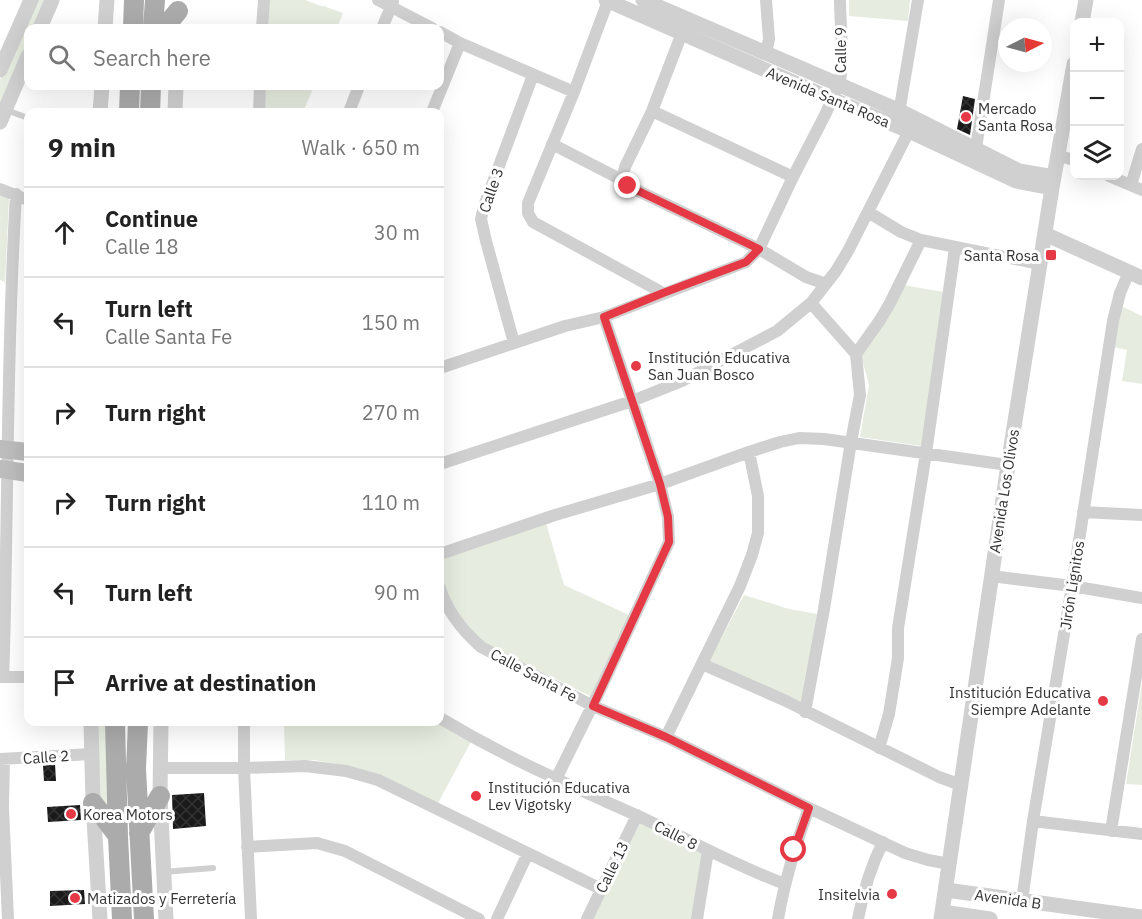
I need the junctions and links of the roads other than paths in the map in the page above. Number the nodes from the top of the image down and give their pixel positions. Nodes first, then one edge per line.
1 (31, 0) edge
2 (52, 0) edge
3 (107, 0) edge
4 (264, 0) edge
5 (378, 0) edge
6 (607, 0) edge
7 (643, 0) edge
8 (766, 0) edge
9 (840, 0) edge
10 (918, 0) edge
11 (999, 0) edge
12 (1084, 0) edge
13 (144, 1) edge
14 (392, 4) edge
15 (178, 13) edge
16 (1082, 18) edge
17 (42, 24) edge
18 (105, 24) edge
19 (135, 24) edge
20 (152, 24) edge
21 (168, 24) edge
22 (262, 24) edge
23 (384, 24) edge
24 (425, 24) edge
25 (682, 33) junction
26 (444, 34) edge
27 (460, 43) junction
28 (766, 53) junction
29 (24, 66) edge
30 (0, 70) edge
31 (1073, 72) edge
32 (533, 75) junction
33 (444, 82) edge
34 (839, 84) junction
35 (102, 90) edge
36 (130, 90) edge
37 (151, 90) edge
38 (176, 90) edge
39 (260, 90) edge
40 (358, 90) edge
41 (441, 90) edge
42 (574, 92) junction
43 (832, 99) junction
44 (100, 108) edge
45 (129, 108) edge
46 (150, 108) edge
47 (175, 108) edge
48 (259, 108) edge
49 (351, 108) edge
50 (434, 108) edge
51 (652, 111) junction
52 (900, 111) junction
53 (3, 116) edge
54 (24, 118) edge
55 (903, 129) junction
56 (552, 144) junction
57 (975, 148) junction
58 (1142, 149) edge
59 (1059, 156) junction
60 (1070, 159) edge
61 (793, 177) junction
62 (622, 180) junction
63 (1118, 180) edge
64 (1053, 182) junction
65 (1137, 188) edge
66 (0, 189) edge
67 (16, 194) junction
68 (24, 198) edge
69 (868, 212) junction
70 (1045, 234) junction
71 (921, 240) junction
72 (955, 248) junction
73 (759, 249) junction
74 (1040, 264) junction
75 (1136, 275) edge
76 (826, 284) junction
77 (663, 293) junction
78 (811, 303) junction
79 (604, 317) junction
80 (514, 343) junction
81 (856, 354) junction
82 (444, 367) edge
83 (632, 402) junction
84 (851, 442) junction
85 (4, 450) edge
86 (24, 452) edge
87 (749, 452) junction
88 (926, 453) junction
89 (444, 463) edge
90 (1008, 465) junction
91 (4, 470) edge
92 (24, 472) edge
93 (660, 484) junction
94 (1083, 512) junction
95 (1142, 515) edge
96 (444, 553) edge
97 (3, 557) edge
98 (991, 576) junction
99 (1072, 586) junction
100 (1142, 597) edge
101 (444, 598) edge
102 (3, 619) edge
103 (1142, 639) edge
104 (702, 664) junction
105 (2, 677) edge
106 (24, 677) edge
107 (593, 706) junction
108 (805, 712) junction
109 (444, 720) edge
110 (91, 726) edge
111 (115, 726) edge
112 (138, 726) edge
113 (161, 726) edge
114 (244, 726) edge
115 (666, 737) junction
116 (879, 748) junction
117 (92, 754) junction
118 (2, 759) edge
119 (160, 768) junction
120 (244, 768) junction
121 (556, 779) junction
122 (961, 785) junction
123 (160, 796) junction
124 (93, 802) junction
125 (809, 808) junction
126 (637, 815) junction
127 (1034, 821) junction
128 (1111, 831) junction
129 (139, 833) junction
130 (1142, 834) edge
131 (118, 836) junction
132 (883, 842) junction
133 (2, 846) edge
134 (247, 846) junction
135 (708, 851) junction
136 (528, 854) junction
137 (950, 864) junction
138 (213, 868) dead end
139 (119, 869) junction
140 (141, 872) junction
141 (163, 872) junction
142 (785, 884) junction
143 (601, 889) junction
144 (946, 890) junction
145 (1022, 901) junction
146 (942, 916) edge
147 (1142, 917) edge
148 (8, 919) edge
149 (100, 919) edge
150 (122, 919) edge
151 (144, 919) edge
152 (166, 919) edge
153 (251, 919) edge
154 (479, 919) edge
155 (497, 919) edge
156 (587, 919) edge
157 (697, 919) edge
158 (778, 919) edge
159 (858, 919) edge
160 (990, 919) edge

1 - 30 street
2 - 17 street
3 - 18 street
4 - 22 street
5 - 14 street
6 - 25 street, Avenida Santa Rosa
6 - 42 street
7 - 28 street, Avenida Santa Rosa
8 - 28 street
9 - 34 street, Calle 9
10 - 52 street
11 - 57 street
12 - 16 street
13 - 19 main road
13 - 20 main road
14 - 23 street
14 - 24 street
15 - 21 main road
25 - 43 street, Avenida Santa Rosa
25 - 51 street
26 - 27 street
27 - 32 street
27 - 33 street
28 - 34 street, Avenida Santa Rosa
29 - 53 street
31 - 59 street, Avenida Los Olivos
32 - 42 street
32 - 80 street, Calle 3
34 - 43 street, Calle 9
34 - 52 street, Avenida Santa Rosa
35 - 44 street
36 - 45 main road
37 - 46 main road
38 - 47 street
39 - 48 street
40 - 49 street
41 - 50 street
42 - 56 street
43 - 55 street, Avenida Santa Rosa
43 - 61 street, Calle 9
51 - 61 street
51 - 62 street
52 - 55 street
52 - 57 street, Avenida Santa Rosa
53 - 54 lane
55 - 64 street, Avenida Santa Rosa
55 - 69 street
56 - 62 street
56 - 77 street
57 - 64 street, Avenida Santa Rosa
58 - 65 street
59 - 60 street
59 - 64 street, Avenida Los Olivos
61 - 73 street, Calle 9
62 - 73 street
63 - 65 street
64 - 70 street, Avenida Los Olivos
66 - 67 street
67 - 68 street
67 - 85 street
69 - 71 street
69 - 76 street
70 - 74 street, Avenida Los Olivos
70 - 75 street
71 - 72 street
71 - 81 street
72 - 74 street
72 - 88 street
73 - 76 street
73 - 77 street
74 - 90 street, Avenida Los Olivos
75 - 94 street, Jirón Lignitos
76 - 78 street
77 - 79 street
78 - 81 street
78 - 83 street
79 - 80 street
79 - 83 street
80 - 82 street
81 - 84 street
83 - 89 street
83 - 93 street
84 - 87 street
84 - 88 street
84 - 108 street
85 - 86 main road
85 - 91 street
87 - 93 street
87 - 104 street
88 - 90 street
88 - 116 street
90 - 98 street, Avenida Los Olivos
91 - 92 main road
91 - 97 street
93 - 96 street
93 - 107 street
94 - 95 street
94 - 99 street, Jirón Lignitos
97 - 102 street
98 - 99 street
98 - 122 street, Avenida Los Olivos
99 - 100 street
99 - 127 street, Jirón Lignitos
101 - 107 street, Calle Santa Fe
102 - 105 street
103 - 128 street
104 - 108 street
104 - 115 street
105 - 106 street
107 - 115 street, Calle Santa Fe
107 - 121 street
108 - 116 street
109 - 121 street, Calle 8
110 - 117 street
111 - 131 main road
112 - 129 main road
113 - 119 street
114 - 120 street
115 - 125 street, Calle Santa Fe
116 - 122 street
117 - 118 street, Calle 2
117 - 124 street
118 - 133 street
119 - 120 street
119 - 123 street
120 - 134 street
120 - 136 street
121 - 126 street, Calle 8
122 - 137 street, Avenida Los Olivos
123 - 129 main road
123 - 141 street
124 - 131 main road
124 - 149 street
125 - 132 street, Calle Santa Fe
125 - 142 street
126 - 135 street, Calle 8
126 - 143 street, Calle 13
127 - 128 street
127 - 145 street, Jirón Lignitos
128 - 130 street
129 - 140 main road
131 - 139 main road
132 - 137 street, Calle Santa Fe
132 - 159 street
133 - 148 street
134 - 153 street
134 - 154 street
135 - 142 street, Calle 8
135 - 157 street
136 - 143 street
136 - 155 street
137 - 144 street, Avenida Los Olivos
138 - 141 lane
139 - 140 main road
139 - 150 main road
140 - 151 main road
141 - 152 street
142 - 158 street
143 - 156 street, Calle 13
144 - 145 street, Avenida B
144 - 146 street, Avenida Los Olivos
145 - 147 street, Avenida B
146 - 160 street, Avenida B

